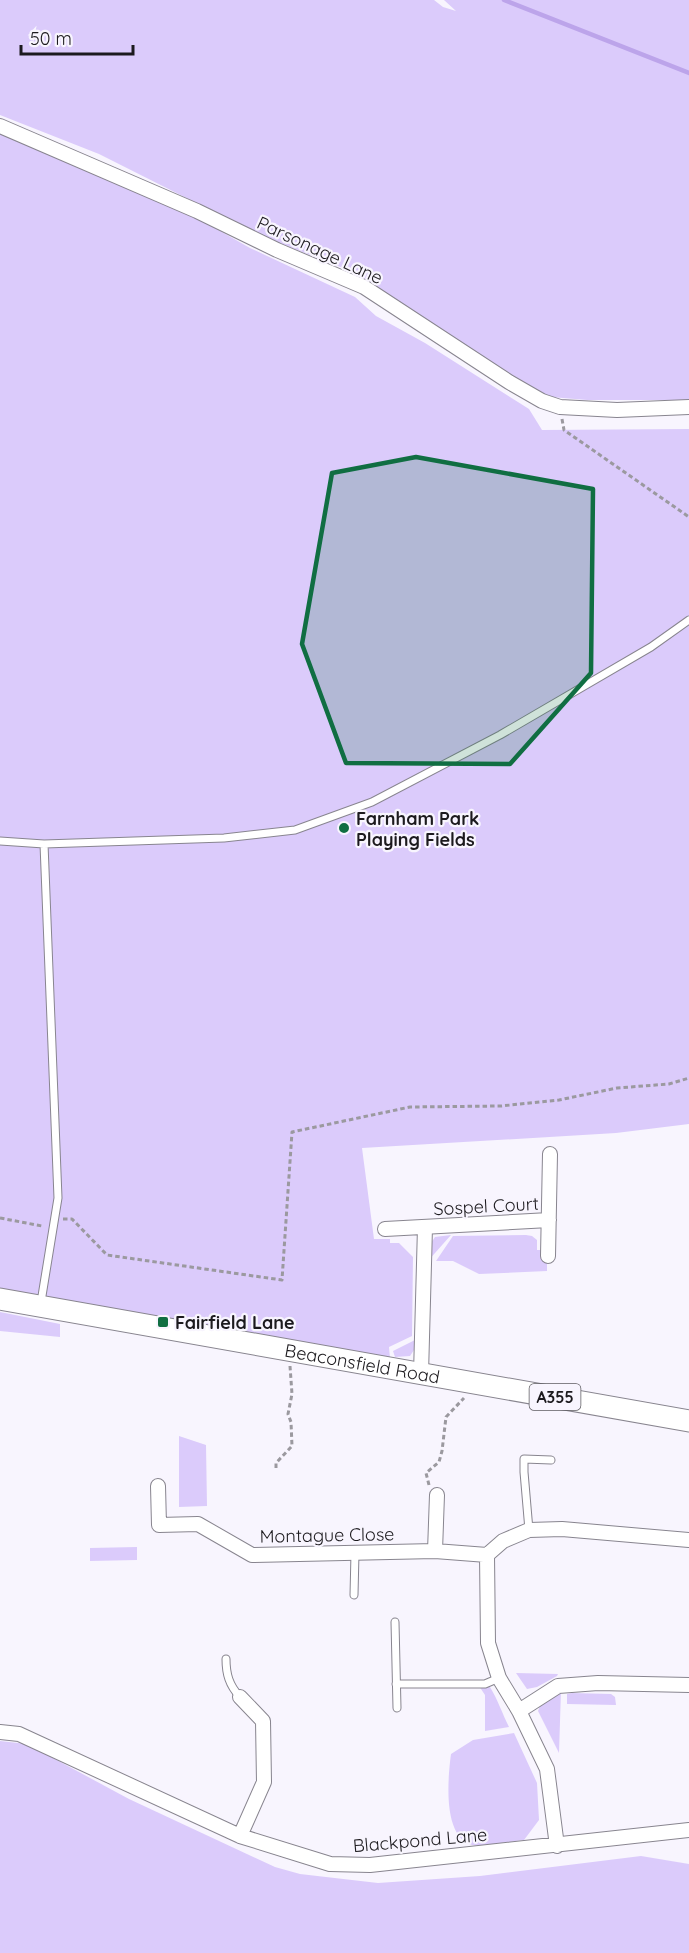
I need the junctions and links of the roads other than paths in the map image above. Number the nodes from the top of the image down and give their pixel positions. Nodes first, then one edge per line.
1 (0, 126) edge
2 (689, 407) edge
3 (689, 620) edge
4 (0, 840) edge
5 (44, 844) junction
6 (550, 1154) dead end
7 (549, 1220) junction
8 (426, 1227) junction
9 (385, 1229) dead end
10 (548, 1256) dead end
11 (0, 1299) edge
12 (41, 1307) junction
13 (421, 1374) junction
14 (689, 1421) edge
15 (551, 1460) dead end
16 (158, 1486) dead end
17 (436, 1495) road end
18 (529, 1530) junction
19 (689, 1540) edge
20 (435, 1551) junction
21 (355, 1552) junction
22 (487, 1555) junction
23 (354, 1595) dead end
24 (395, 1622) dead end
25 (226, 1659) dead end
26 (499, 1678) junction
27 (396, 1684) junction
28 (689, 1685) edge
29 (240, 1697) joint
30 (397, 1708) dead end
31 (519, 1711) junction
32 (0, 1732) edge
33 (689, 1830) edge
34 (240, 1836) junction
35 (557, 1846) junction

1 - 2 street, Parsonage Lane
3 - 5 lane
4 - 5 lane
5 - 12 lane
6 - 7 street, Sospel Court
7 - 8 street, Sospel Court
7 - 10 street, Sospel Court
8 - 9 street, Sospel Court
8 - 13 street, Sospel Court
11 - 12 main road, Beaconsfield Road / A355
12 - 13 main road, Beaconsfield Road / A355
13 - 14 main road, Beaconsfield Road / A355
15 - 18 lane
16 - 21 street, Montague Close
17 - 20 street
18 - 19 street
18 - 22 street
20 - 21 street, Montague Close
20 - 22 street, Montague Close
21 - 23 lane
22 - 26 street
24 - 27 lane
25 - 29 lane
26 - 27 lane
26 - 31 street
27 - 30 lane
28 - 31 street
29 - 34 street
31 - 35 street
32 - 34 street, Blackpond Lane
33 - 35 street, Blackpond Lane
34 - 35 street, Blackpond Lane

